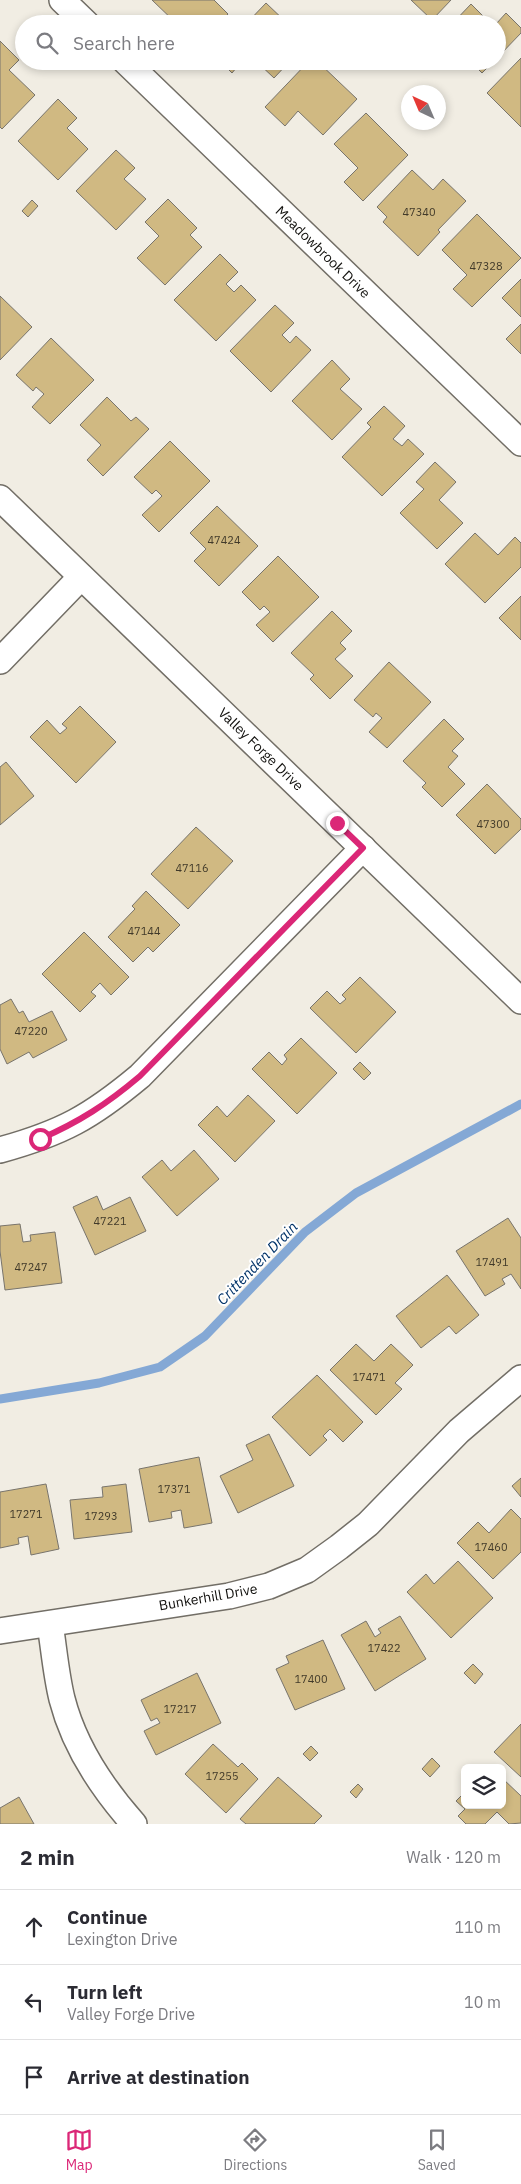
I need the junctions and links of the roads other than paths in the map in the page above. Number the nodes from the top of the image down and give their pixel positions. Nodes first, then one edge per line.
1 (62, 0) edge
2 (77, 15) edge
3 (134, 70) edge
4 (521, 443) edge
5 (0, 498) edge
6 (81, 577) junction
7 (0, 661) edge
8 (363, 848) junction
9 (521, 1001) edge
10 (0, 1150) edge
11 (521, 1378) edge
12 (50, 1624) junction
13 (0, 1631) edge
14 (134, 1824) edge

1 - 2 street
3 - 4 street, Meadowbrook Drive
5 - 6 street, Valley Forge Drive
6 - 7 street
6 - 8 street, Valley Forge Drive
8 - 9 street, Valley Forge Drive
8 - 10 street
11 - 12 street, Bunkerhill Drive
12 - 13 street, Bunkerhill Drive
12 - 14 street

